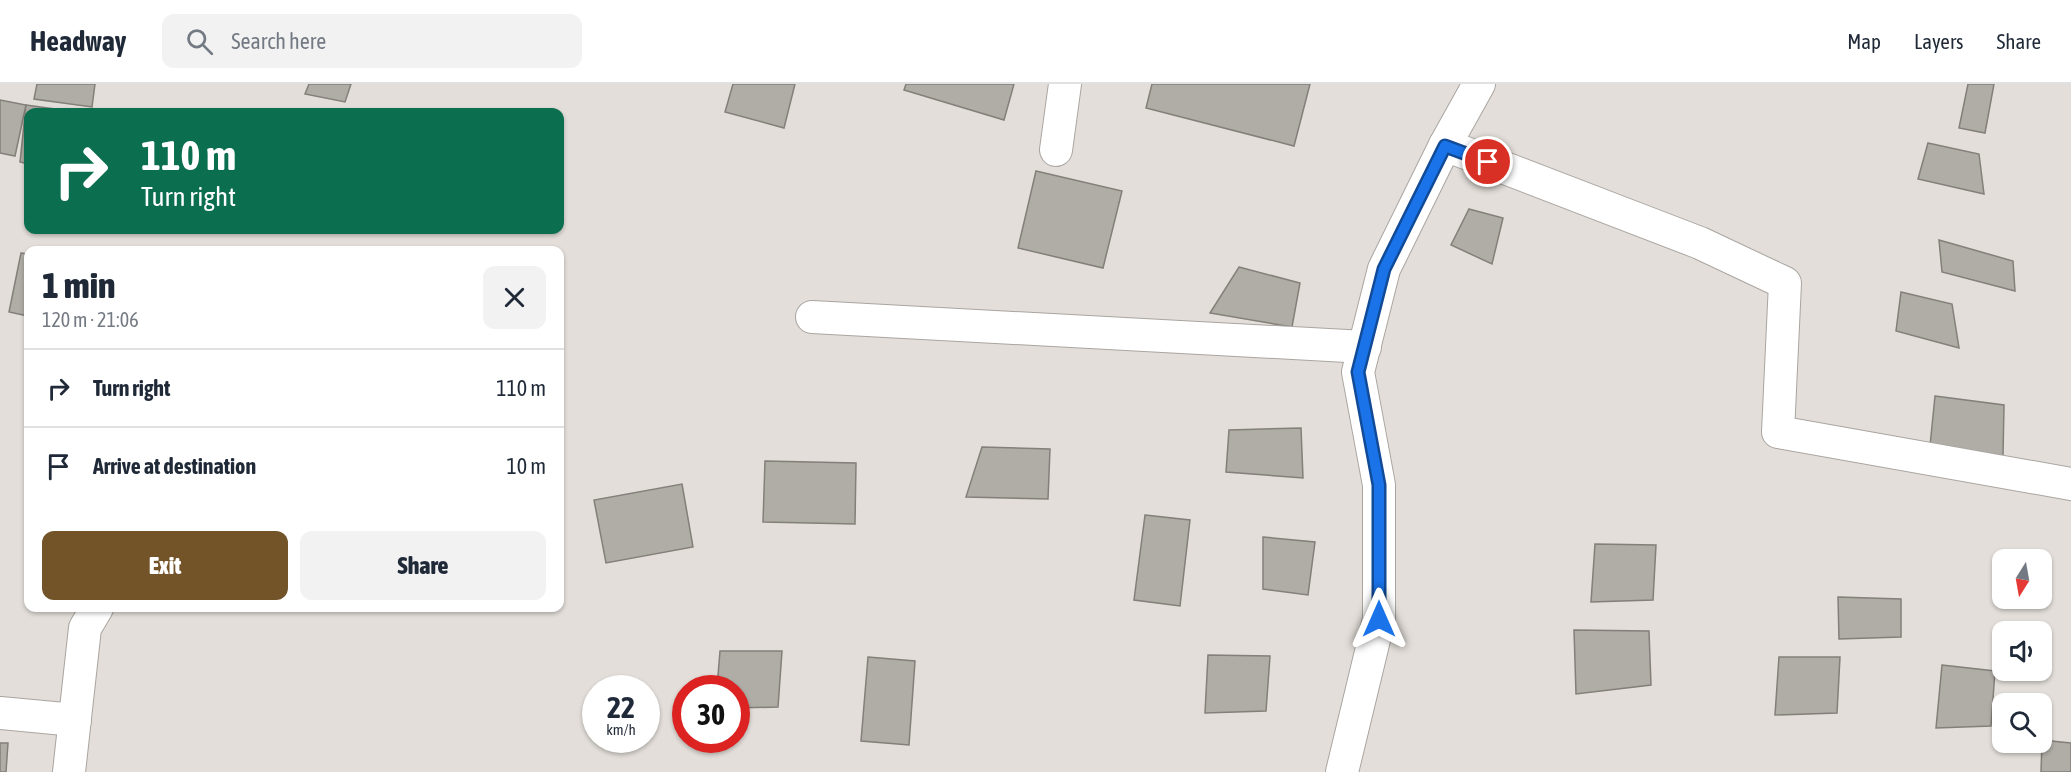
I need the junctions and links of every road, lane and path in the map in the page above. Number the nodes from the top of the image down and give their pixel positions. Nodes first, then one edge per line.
1 (1065, 84) edge
2 (1479, 84) edge
3 (1445, 146) junction
4 (1056, 150) dead end
5 (812, 317) dead end
6 (1365, 346) junction
7 (2071, 484) edge
8 (95, 612) edge
9 (0, 713) edge
10 (75, 720) junction
11 (69, 772) edge
12 (1342, 772) edge

1 - 4 street
2 - 3 street
3 - 6 street
3 - 7 street
5 - 6 street
6 - 12 street
8 - 10 street
9 - 10 street
10 - 11 street

